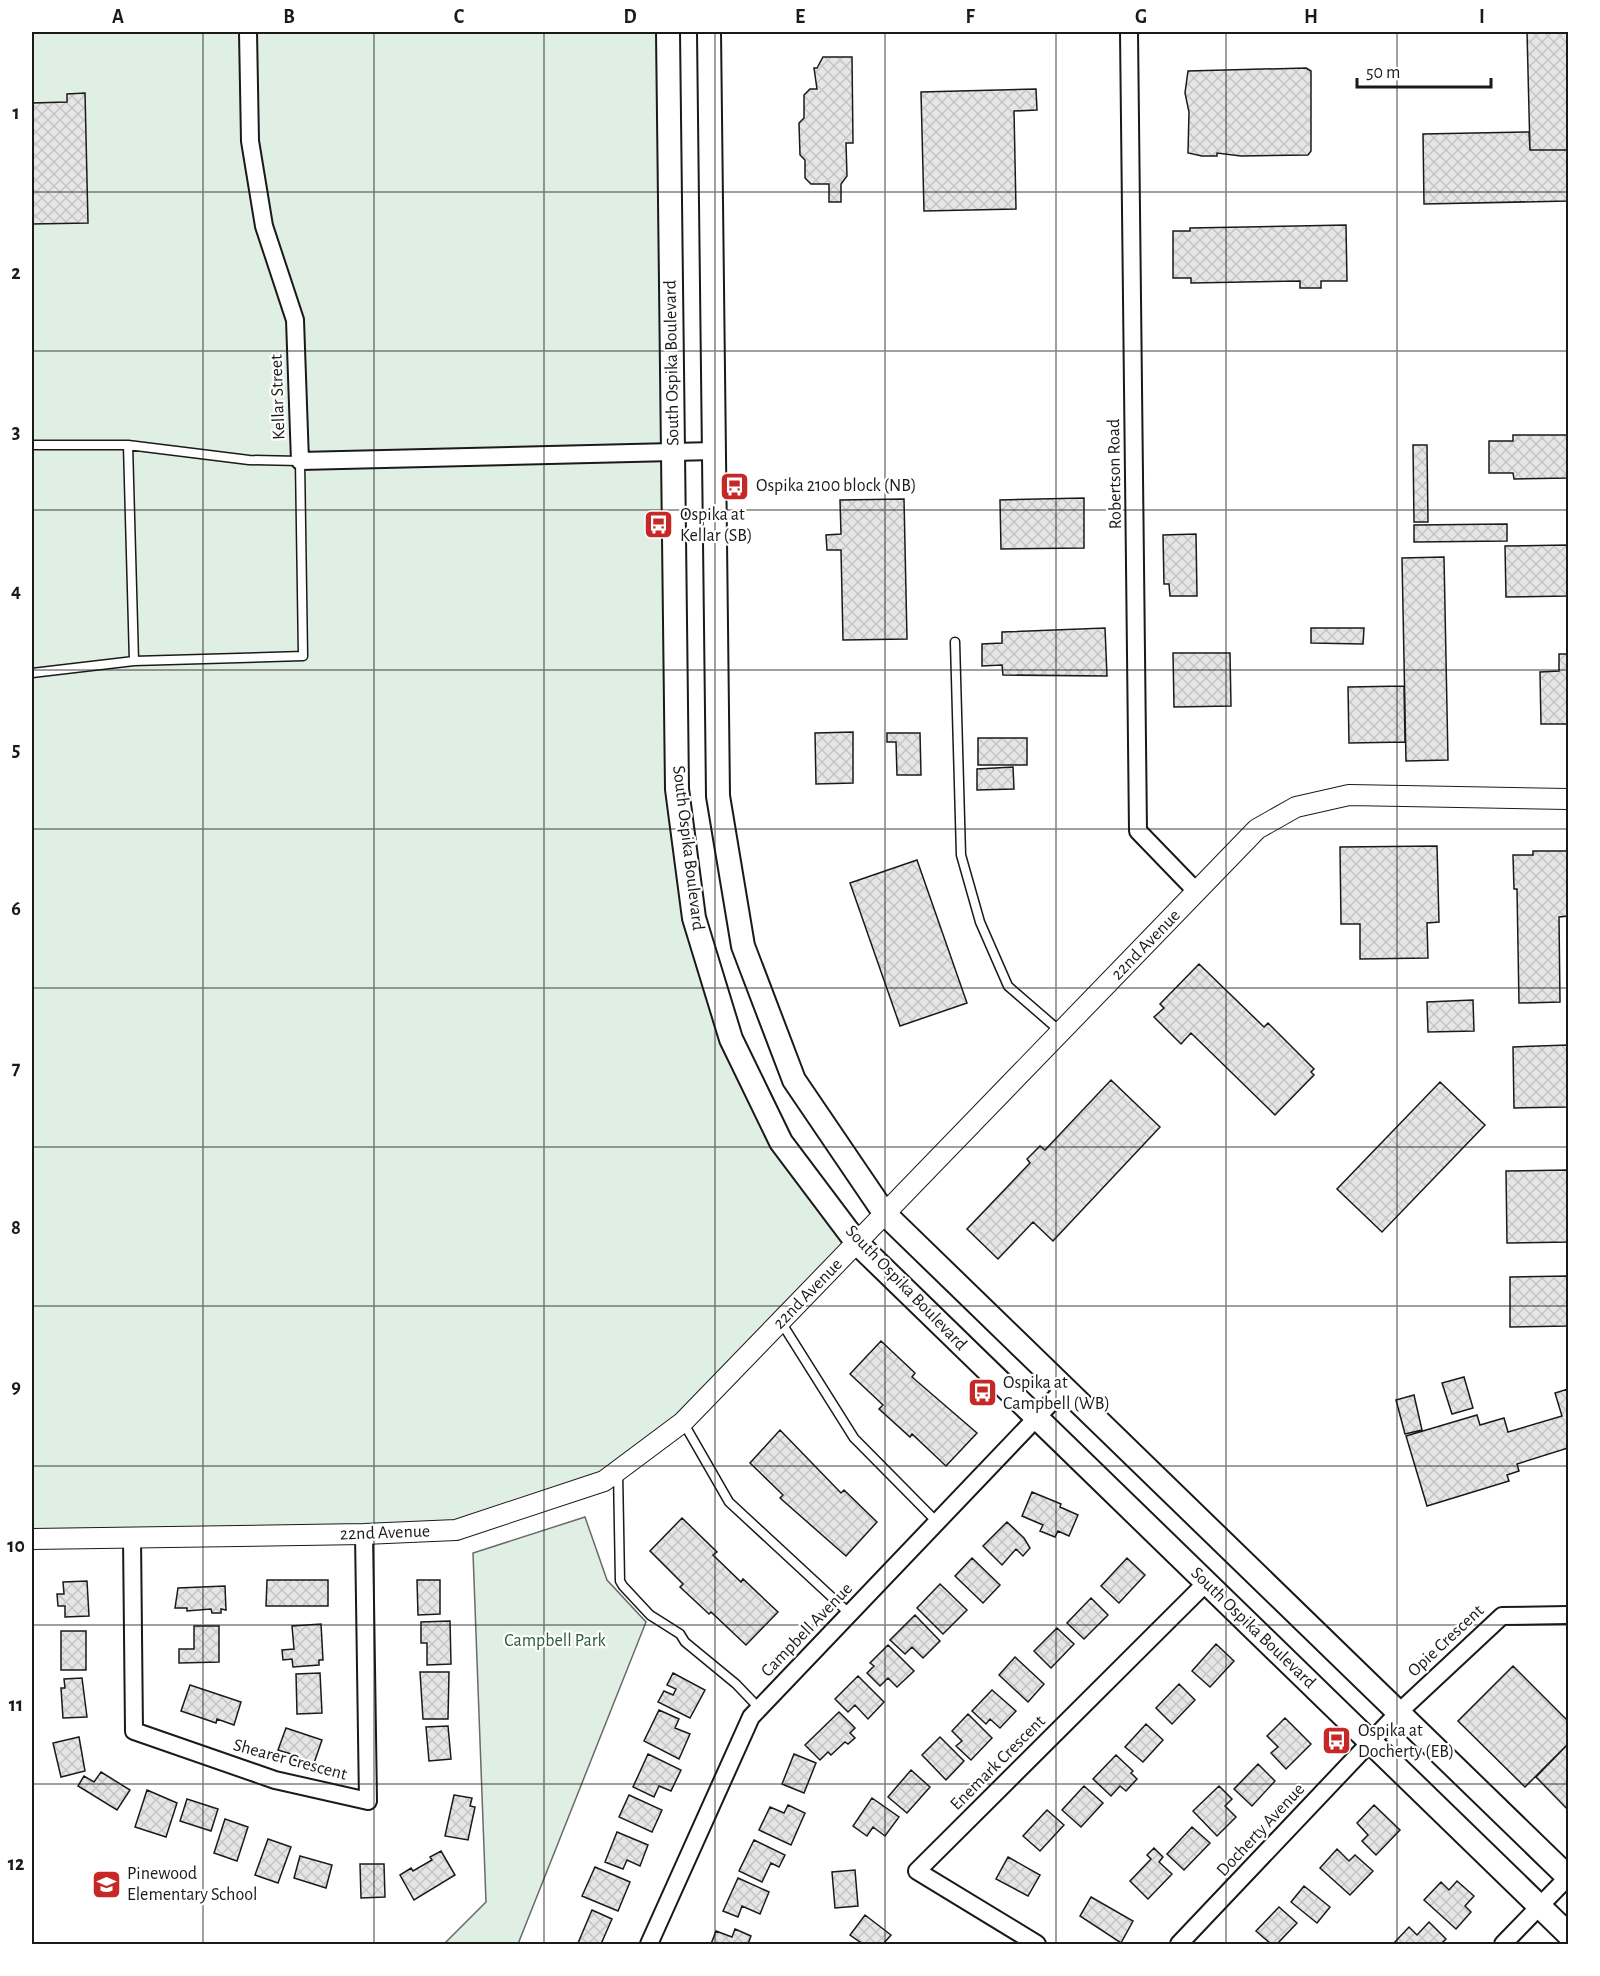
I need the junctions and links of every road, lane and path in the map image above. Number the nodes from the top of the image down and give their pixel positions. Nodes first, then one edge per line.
1 (248, 32) edge
2 (668, 32) edge
3 (709, 32) edge
4 (1129, 32) edge
5 (32, 445) edge
6 (128, 445) junction
7 (673, 450) junction
8 (714, 451) junction
9 (300, 460) junction
10 (955, 642) dead end
11 (134, 661) junction
12 (32, 673) edge
13 (1569, 799) edge
14 (1197, 892) junction
15 (1061, 1032) junction
16 (885, 1214) junction
17 (857, 1243) junction
18 (781, 1322) junction
19 (1063, 1390) junction
20 (1036, 1419) junction
21 (684, 1422) junction
22 (618, 1470) junction
23 (937, 1522) junction
24 (364, 1534) junction
25 (132, 1537) junction
26 (32, 1539) edge
27 (1206, 1583) junction
28 (850, 1614) junction
29 (1569, 1615) edge
30 (759, 1708) junction
31 (1398, 1713) junction
32 (1371, 1742) junction
33 (1568, 1877) edge
34 (1540, 1906) junction
35 (1569, 1934) edge
36 (649, 1944) edge
37 (1037, 1944) edge
38 (1179, 1944) edge
39 (1503, 1944) edge

1 - 9 street, Kellar Street
2 - 7 main road, South Ospika Boulevard
3 - 8 main road, South Ospika Boulevard
4 - 14 street, Robertson Road
5 - 6 lane
6 - 9 lane
6 - 11 lane
7 - 8 street, Kellar Street
7 - 9 street, Kellar Street
7 - 17 main road, South Ospika Boulevard
8 - 16 main road, South Ospika Boulevard
9 - 11 lane
10 - 15 lane
11 - 12 lane
13 - 14 street, 22nd Avenue
14 - 15 street, 22nd Avenue
15 - 16 street, 22nd Avenue
16 - 17 street, 22nd Avenue
16 - 19 main road, South Ospika Boulevard
17 - 18 street, 22nd Avenue
17 - 20 main road, South Ospika Boulevard
18 - 21 street, 22nd Avenue
18 - 23 lane
19 - 20 street, Campbell Avenue
19 - 31 main road, South Ospika Boulevard
20 - 23 street, Campbell Avenue
20 - 27 main road, South Ospika Boulevard
21 - 22 street, 22nd Avenue
21 - 28 lane
22 - 24 street, 22nd Avenue
22 - 30 lane
23 - 28 street, Campbell Avenue
24 - 25 street, 22nd Avenue
24 - 25 street, Shearer Crescent
25 - 26 street, 22nd Avenue
27 - 32 main road, South Ospika Boulevard
27 - 37 street, Enemark Crescent
28 - 30 street, Campbell Avenue
29 - 31 street, Opie Crescent
30 - 36 street, Campbell Avenue
31 - 32 street, Opie Crescent
31 - 33 main road, South Ospika Boulevard
32 - 34 main road, South Ospika Boulevard
32 - 38 street, Docherty Avenue
33 - 34 street
34 - 35 main road, South Ospika Boulevard
34 - 39 street

